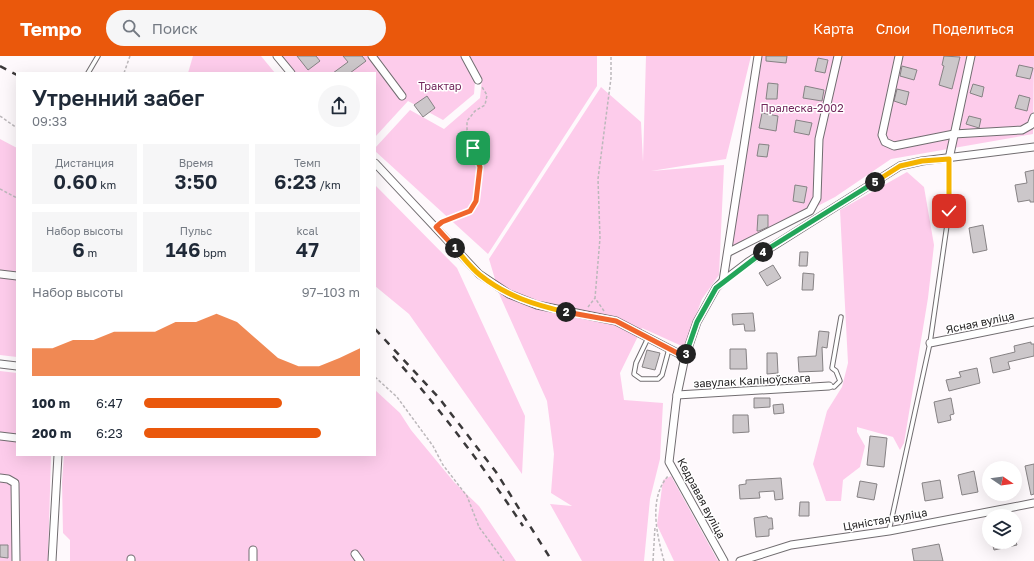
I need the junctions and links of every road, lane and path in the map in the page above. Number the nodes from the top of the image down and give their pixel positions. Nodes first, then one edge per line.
1 (98, 56) edge
2 (130, 56) edge
3 (277, 56) edge
4 (372, 56) edge
5 (465, 56) edge
6 (611, 56) edge
7 (758, 56) edge
8 (838, 56) edge
9 (899, 56) edge
10 (971, 56) edge
11 (89, 72) edge
12 (124, 72) edge
13 (290, 72) edge
14 (478, 80) joint
15 (402, 96) dead end
16 (0, 116) edge
17 (1034, 117) edge
18 (16, 127) edge
19 (954, 134) junction
20 (1034, 147) edge
21 (949, 159) junction
22 (376, 164) edge
23 (0, 189) edge
24 (16, 197) edge
25 (436, 227) junction
26 (729, 252) junction
27 (0, 274) edge
28 (16, 276) edge
29 (723, 281) junction
30 (595, 298) junction
31 (583, 315) junction
32 (841, 317) dead end
33 (616, 321) junction
34 (1034, 322) edge
35 (648, 338) junction
36 (930, 343) junction
37 (669, 349) junction
38 (685, 357) junction
39 (0, 364) edge
40 (16, 366) edge
41 (376, 378) edge
42 (829, 386) joint
43 (677, 395) junction
44 (0, 436) edge
45 (16, 438) edge
46 (58, 456) edge
47 (673, 470) junction
48 (0, 478) edge
49 (1034, 502) edge
50 (655, 525) junction
51 (889, 531) junction
52 (253, 550) dead end
53 (355, 554) dead end
54 (16, 561) edge
55 (52, 561) edge
56 (253, 561) edge
57 (360, 561) edge
58 (504, 561) edge
59 (653, 561) edge
60 (664, 561) edge
61 (724, 561) edge
62 (740, 561) edge

1 - 11 lane
2 - 12 path
3 - 13 street
4 - 15 street
5 - 14 street
6 - 30 path
7 - 26 street
8 - 26 street
9 - 19 street
10 - 19 street
14 - 25 path
16 - 18 path
17 - 19 street
19 - 21 street
20 - 21 street
21 - 29 street
21 - 36 lane
22 - 25 street
23 - 24 path
25 - 31 street
26 - 29 street
27 - 28 street
29 - 38 street, Кедравая вуліца
30 - 31 path
30 - 33 path
31 - 33 street
32 - 42 lane
33 - 35 street
34 - 36 street, Ясная вуліца
35 - 37 street
35 - 37 lane
36 - 51 lane
37 - 38 street
38 - 43 street, Кедравая вуліца
39 - 40 street
41 - 58 path
42 - 43 street, завулак Каліноўскага
43 - 47 street, Кедравая вуліца
44 - 45 street
46 - 55 street
47 - 50 path
47 - 61 street, Кедравая вуліца
48 - 54 street
49 - 51 street, Цяністая вуліца
50 - 59 path
50 - 60 path
51 - 62 street, Цяністая вуліца
52 - 56 street
53 - 57 street

